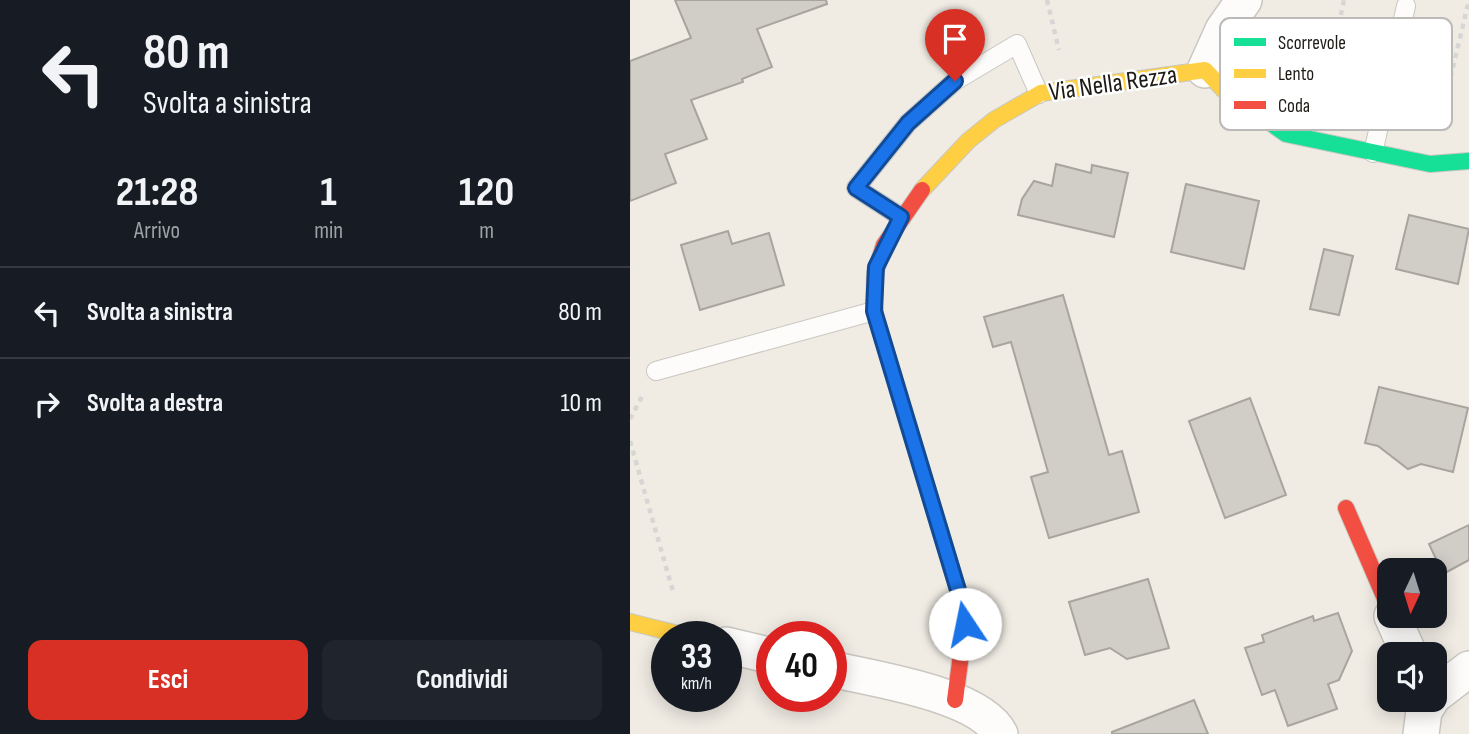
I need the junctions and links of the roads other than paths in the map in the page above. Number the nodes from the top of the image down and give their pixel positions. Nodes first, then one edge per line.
1 (1244, 0) edge
2 (1406, 6) dead end
3 (1231, 18) edge
4 (1403, 18) edge
5 (1220, 37) edge
6 (1205, 70) junction
7 (1220, 86) edge
8 (1039, 94) junction
9 (1280, 130) edge
10 (1378, 130) edge
11 (1373, 153) junction
12 (1469, 161) edge
13 (901, 217) junction
14 (874, 311) junction
15 (656, 371) dead end
16 (1346, 508) dead end
17 (1377, 580) edge
18 (630, 622) edge
19 (651, 627) edge
20 (1469, 669) edge
21 (847, 673) edge
22 (1447, 686) edge
23 (955, 700) junction
24 (1424, 712) edge
25 (1000, 734) edge
26 (1421, 734) edge

1 - 3 street, Via Nella Rezza
2 - 4 lane
5 - 6 street, Via Nella Rezza
6 - 7 street, Via Nella Rezza
6 - 8 street, Via Nella Rezza
8 - 13 street, Via Nella Rezza
8 - 13 lane
9 - 11 street, Via Nella Rezza
10 - 11 lane
11 - 12 street, Via Nella Rezza
13 - 14 street, Via Nella Rezza
14 - 15 lane
14 - 23 street, Via Nella Rezza
16 - 17 street
18 - 19 street
20 - 22 street
21 - 23 street
23 - 25 street
24 - 26 street

